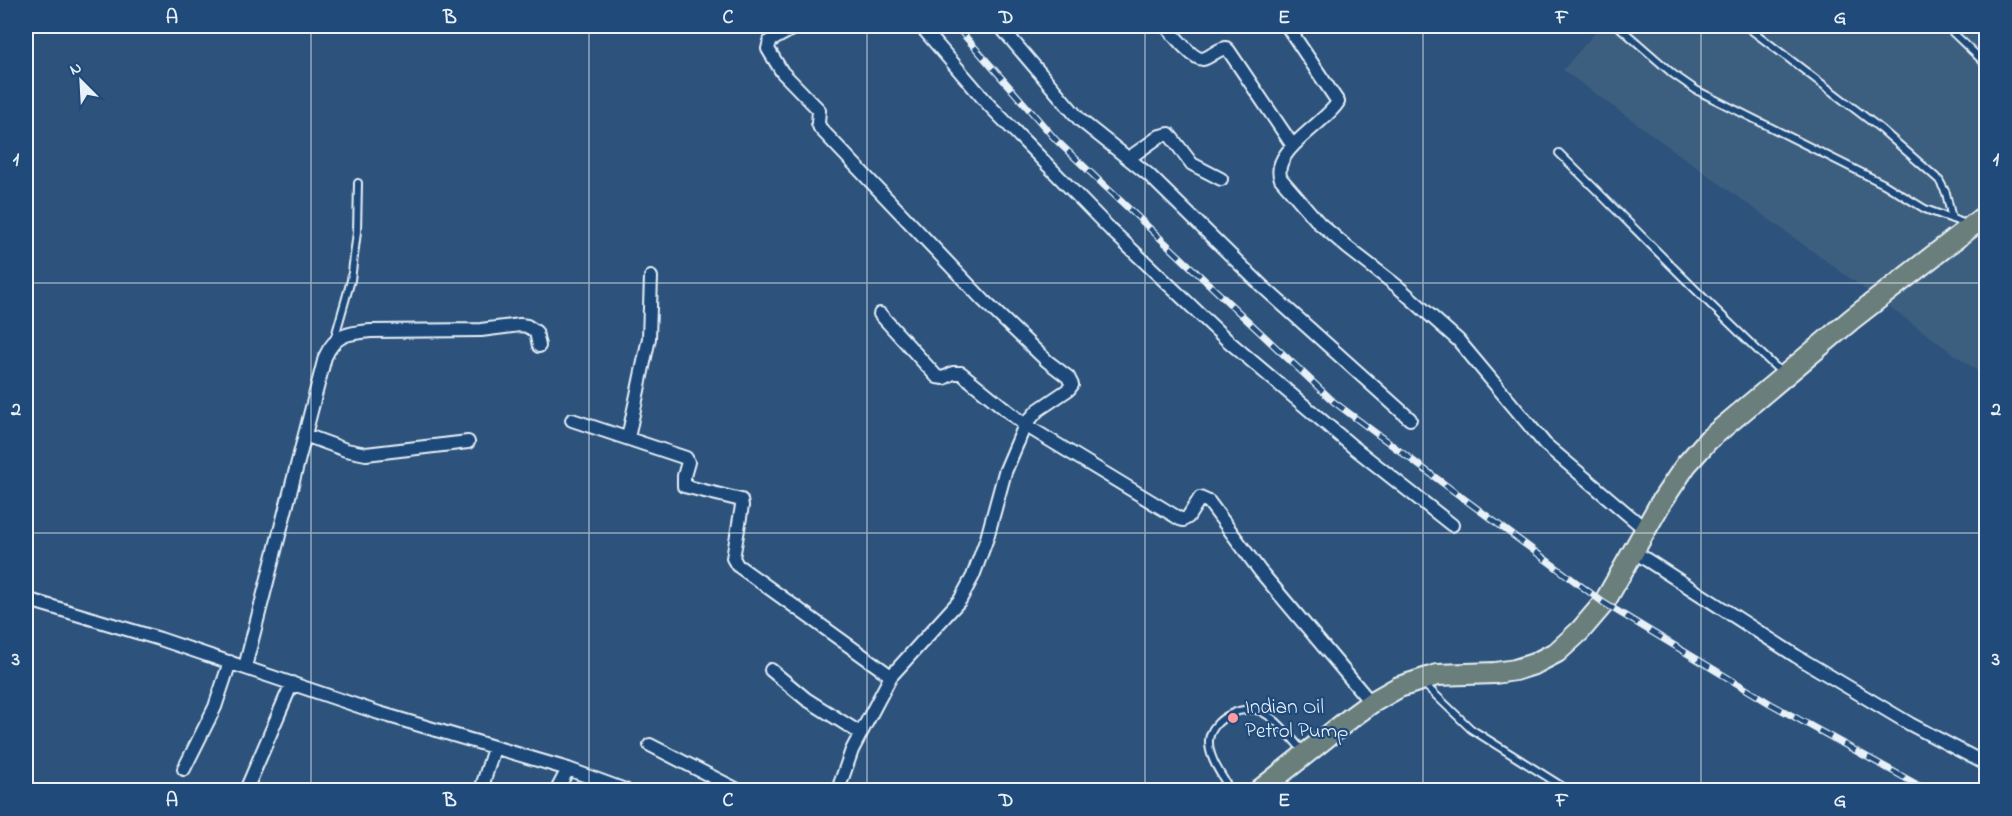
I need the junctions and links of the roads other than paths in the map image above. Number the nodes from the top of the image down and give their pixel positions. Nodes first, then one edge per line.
1 (795, 26) edge
2 (921, 26) edge
3 (1000, 26) edge
4 (1166, 26) edge
5 (1287, 26) edge
6 (1618, 26) edge
7 (1746, 26) edge
8 (1946, 26) edge
9 (1986, 64) edge
10 (1293, 146) junction
11 (1559, 153) dead end
12 (1129, 158) junction
13 (1221, 179) dead end
14 (358, 183) dead end
15 (1952, 219) junction
16 (1980, 220) edge
17 (651, 277) dead end
18 (880, 314) dead end
19 (334, 341) junction
20 (539, 346) dead end
21 (1784, 375) junction
22 (1410, 419) dead end
23 (572, 420) dead end
24 (1025, 425) junction
25 (305, 435) junction
26 (628, 438) junction
27 (468, 442) dead end
28 (1452, 525) dead end
29 (1646, 530) junction
30 (1633, 551) junction
31 (26, 600) edge
32 (230, 662) junction
33 (245, 667) junction
34 (771, 670) dead end
35 (891, 676) junction
36 (1420, 680) junction
37 (292, 682) junction
38 (1371, 702) junction
39 (860, 733) junction
40 (650, 745) dead end
41 (494, 748) junction
42 (1306, 754) junction
43 (1986, 764) edge
44 (184, 769) dead end
45 (568, 769) junction
46 (246, 790) edge
47 (481, 790) edge
48 (557, 790) edge
49 (626, 790) edge
50 (738, 790) edge
51 (838, 790) edge
52 (1230, 790) edge
53 (1260, 790) edge
54 (1568, 790) edge

1 - 24 street
2 - 28 street
3 - 12 street
4 - 10 street
5 - 10 street
6 - 15 lane
7 - 15 lane
8 - 9 lane
10 - 29 street
11 - 21 lane
12 - 13 street
12 - 22 street
14 - 19 lane
15 - 16 lane
16 - 21 main road
17 - 26 street
18 - 24 street
19 - 20 street
19 - 25 street
21 - 29 main road
23 - 26 street
24 - 35 street
24 - 38 street
25 - 27 street
25 - 33 street
26 - 35 street
29 - 30 main road
30 - 36 main road
30 - 43 street
31 - 32 street
32 - 33 street
32 - 44 street
33 - 37 street
34 - 39 street
35 - 39 street
36 - 38 main road
36 - 54 lane
37 - 41 street
37 - 46 street
38 - 42 main road
39 - 51 street
40 - 50 street
41 - 45 street
41 - 47 street
42 - 52 lane
42 - 53 main road
45 - 48 street
45 - 49 street

